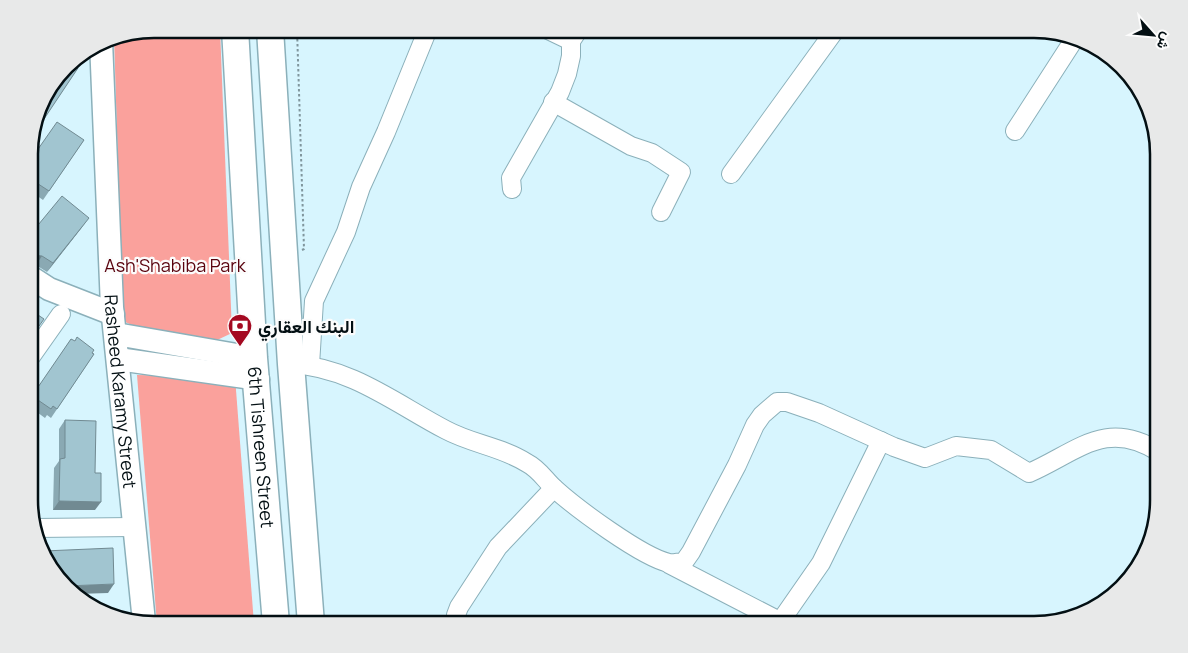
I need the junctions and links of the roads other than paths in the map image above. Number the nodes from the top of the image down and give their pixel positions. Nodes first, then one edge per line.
1 (236, 38) edge
2 (271, 38) edge
3 (424, 38) edge
4 (574, 38) edge
5 (829, 38) edge
6 (1072, 43) edge
7 (101, 49) edge
8 (554, 102) junction
9 (1015, 131) dead end
10 (731, 174) dead end
11 (512, 189) dead end
12 (660, 212) dead end
13 (38, 281) edge
14 (61, 314) dead end
15 (114, 318) junction
16 (38, 347) edge
17 (118, 359) junction
18 (300, 364) junction
19 (256, 368) junction
20 (881, 441) junction
21 (1150, 447) edge
22 (554, 488) junction
23 (133, 527) junction
24 (41, 528) edge
25 (670, 564) junction
26 (143, 615) edge
27 (767, 615) edge
28 (787, 615) edge
29 (275, 616) edge
30 (311, 616) edge
31 (456, 616) edge

1 - 19 highway, 6th Tishreen Street
2 - 18 highway, 6th Tishreen Street
3 - 18 street
4 - 8 street
5 - 10 street
6 - 9 street
7 - 15 main road, Rasheed Karamy Street
8 - 11 street
8 - 12 street
13 - 15 main road
14 - 16 street
15 - 17 main road, Rasheed Karamy Street
15 - 19 main road
17 - 19 main road
17 - 23 main road, Rasheed Karamy Street
18 - 22 street
18 - 30 highway, 6th Tishreen Street
19 - 29 highway, 6th Tishreen Street
20 - 21 street
20 - 25 street
20 - 28 street
22 - 25 street
22 - 31 street
23 - 24 street
23 - 26 main road, Rasheed Karamy Street
25 - 27 street

